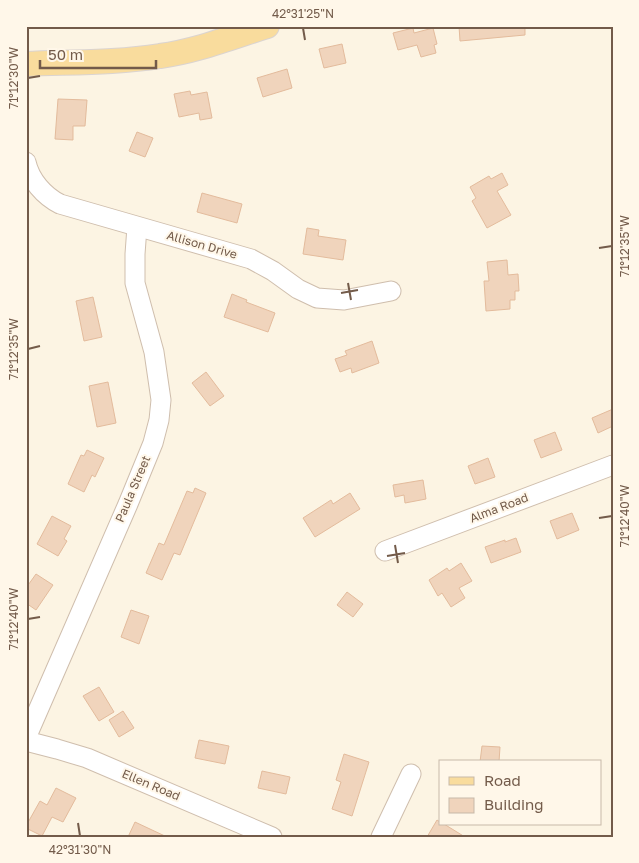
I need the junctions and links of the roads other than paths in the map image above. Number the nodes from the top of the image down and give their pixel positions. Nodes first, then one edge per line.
1 (267, 26) edge
2 (26, 64) edge
3 (26, 162) edge
4 (30, 185) edge
5 (137, 227) junction
6 (391, 291) dead end
7 (613, 465) edge
8 (384, 551) dead end
9 (26, 738) edge
10 (26, 742) edge
11 (411, 774) dead end
12 (272, 837) edge
13 (381, 837) edge

1 - 2 main road
3 - 4 street, Allison Drive
4 - 5 street, Allison Drive
5 - 6 street, Allison Drive
5 - 9 street, Paula Street
7 - 8 street, Alma Road
10 - 12 street, Ellen Road
11 - 13 street

